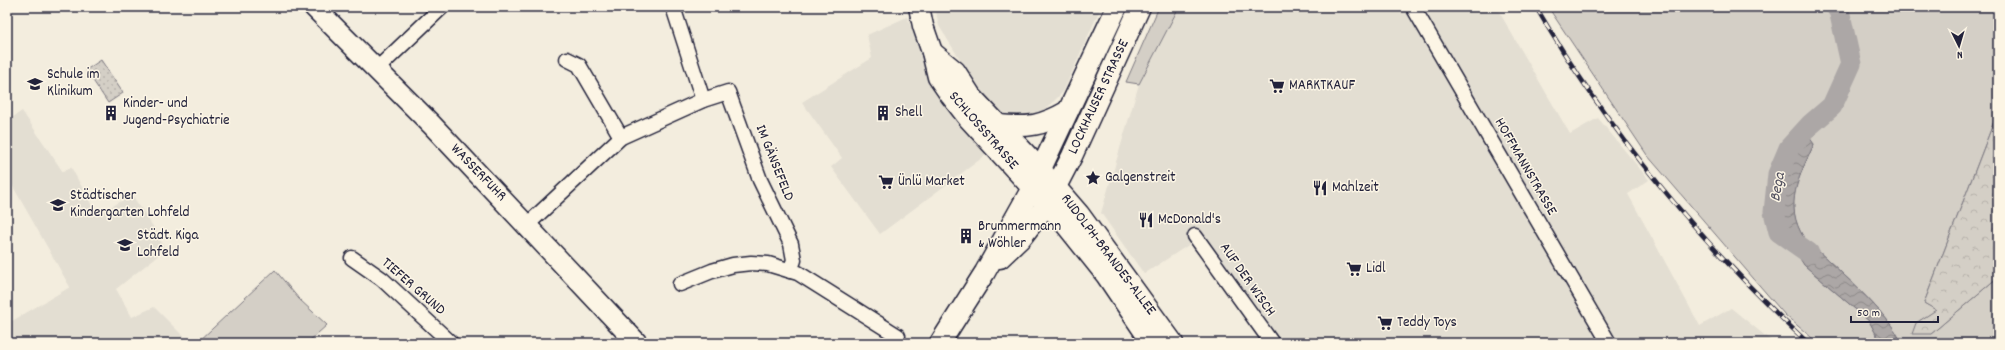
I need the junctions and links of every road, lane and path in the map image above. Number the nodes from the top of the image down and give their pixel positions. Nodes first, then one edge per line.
1 (314, 7) edge
2 (442, 7) edge
3 (673, 7) edge
4 (919, 7) edge
5 (1117, 7) edge
6 (1140, 7) edge
7 (1413, 7) edge
8 (932, 52) junction
9 (568, 59) dead end
10 (377, 69) junction
11 (703, 100) junction
12 (1068, 111) junction
13 (998, 125) junction
14 (621, 137) junction
15 (1041, 170) junction
16 (1032, 188) junction
17 (1051, 196) junction
18 (527, 225) junction
19 (1196, 236) dead end
20 (352, 258) dead end
21 (790, 271) junction
22 (985, 272) junction
23 (680, 284) dead end
24 (898, 336) dead end
25 (451, 343) edge
26 (637, 343) edge
27 (940, 343) edge
28 (1152, 343) edge
29 (1173, 343) edge
30 (1271, 343) edge
31 (1609, 343) edge

1 - 10 main road, WASSERFUHR
2 - 10 street
3 - 11 street
4 - 8 main road, SCHLOSSSTRASSE
5 - 12 main road, LOCKHAUSER STRASSE
6 - 17 main road, LOCKHAUSER STRASSE
7 - 31 street, HOFFMANNSTRASSE
8 - 13 main road, SCHLOSSSTRASSE
8 - 16 main road, SCHLOSSSTRASSE
9 - 14 street
10 - 18 main road, WASSERFUHR
11 - 14 street, IM GÄNSEFELD
11 - 21 street, IM GÄNSEFELD
12 - 13 main road
12 - 15 main road, LOCKHAUSER STRASSE
13 - 15 main road, SCHLOSSSTRASSE
14 - 18 street, IM GÄNSEFELD
15 - 16 main road, LOCKHAUSER STRASSE
15 - 17 main road, SCHLOSSSTRASSE
16 - 17 main road, SCHLOSSSTRASSE
16 - 22 main road, LOCKHAUSER STRASSE
17 - 22 main road, LOCKHAUSER STRASSE
17 - 28 main road, RUDOLPH-BRANDES-ALLEE
17 - 29 main road, RUDOLPH-BRANDES-ALLEE
18 - 26 main road, WASSERFUHR
19 - 30 street, AUF DER WISCH
20 - 25 street, TIEFER GRUND
21 - 23 street
21 - 24 street
22 - 27 main road

